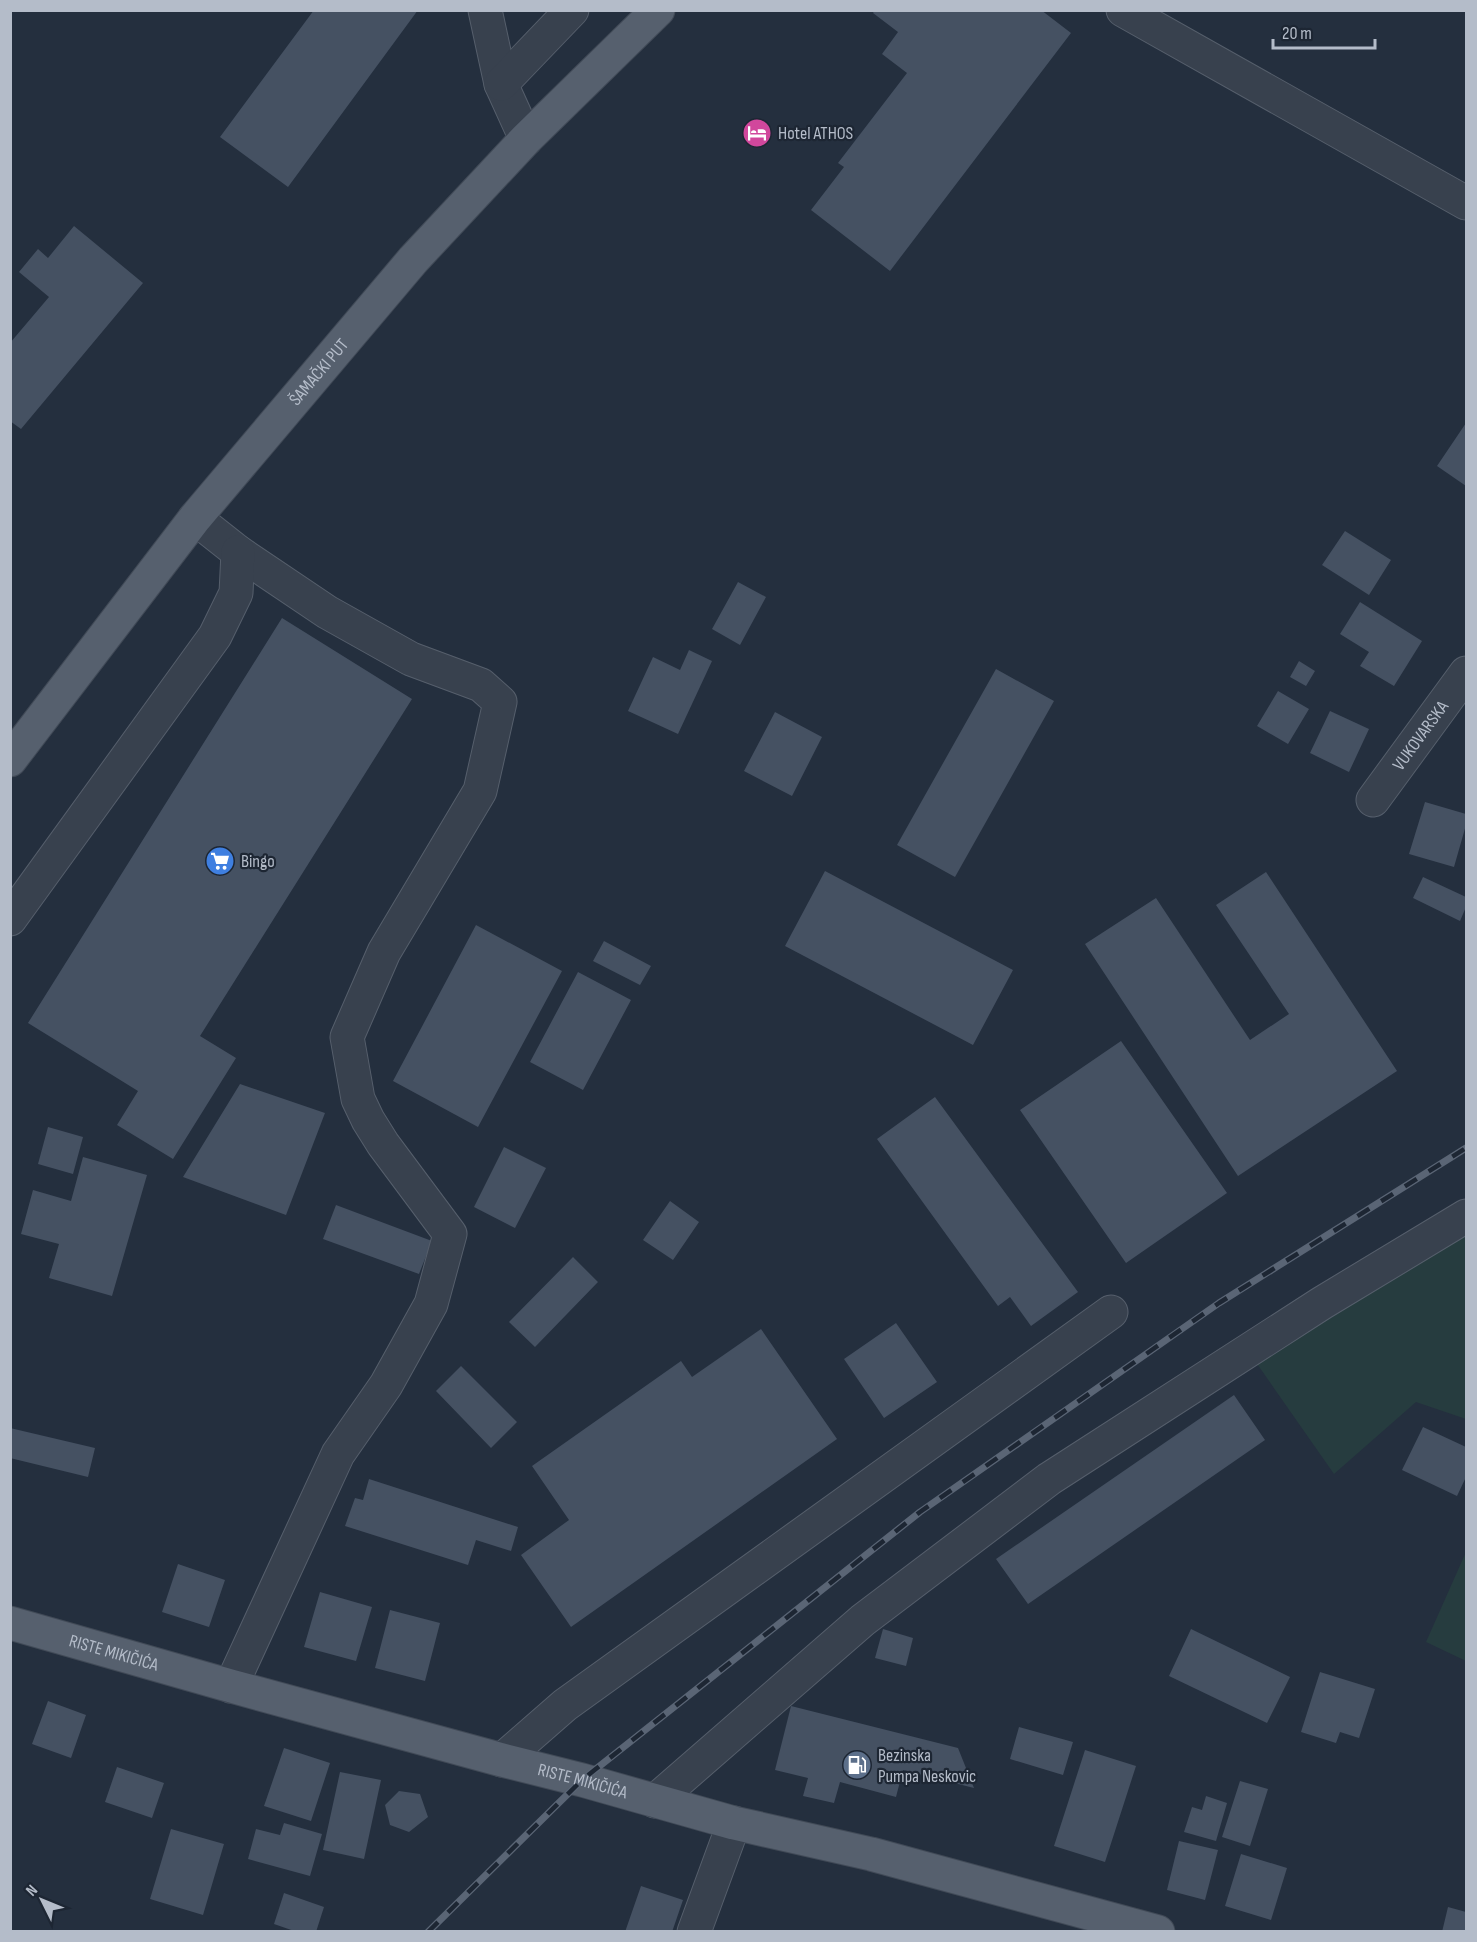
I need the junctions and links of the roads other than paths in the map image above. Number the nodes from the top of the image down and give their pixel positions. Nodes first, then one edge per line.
1 (484, 10) edge
2 (572, 10) edge
3 (658, 10) edge
4 (1123, 10) edge
5 (501, 84) junction
6 (526, 139) junction
7 (1467, 203) edge
8 (195, 518) junction
9 (238, 552) junction
10 (1467, 673) edge
11 (10, 760) edge
12 (1373, 800) dead end
13 (10, 919) edge
14 (1467, 1216) edge
15 (1112, 1312) dead end
16 (10, 1623) edge
17 (231, 1686) junction
18 (502, 1760) junction
19 (655, 1801) junction
20 (734, 1823) junction
21 (1139, 1929) edge
22 (694, 1932) edge

1 - 5 street
2 - 5 street
3 - 6 main road, ŠAMAČKI PUT
4 - 7 street
5 - 6 street
6 - 8 main road, ŠAMAČKI PUT
8 - 9 street
8 - 11 main road, ŠAMAČKI PUT
9 - 13 street
9 - 17 street
10 - 12 street, VUKOVARSKA
14 - 19 street
15 - 18 street
16 - 17 main road, RISTE MIKIČIĆA
17 - 18 main road, RISTE MIKIČIĆA
18 - 19 main road, RISTE MIKIČIĆA
19 - 20 main road, RISTE MIKIČIĆA
20 - 21 main road, RISTE MIKIČIĆA
20 - 22 street

